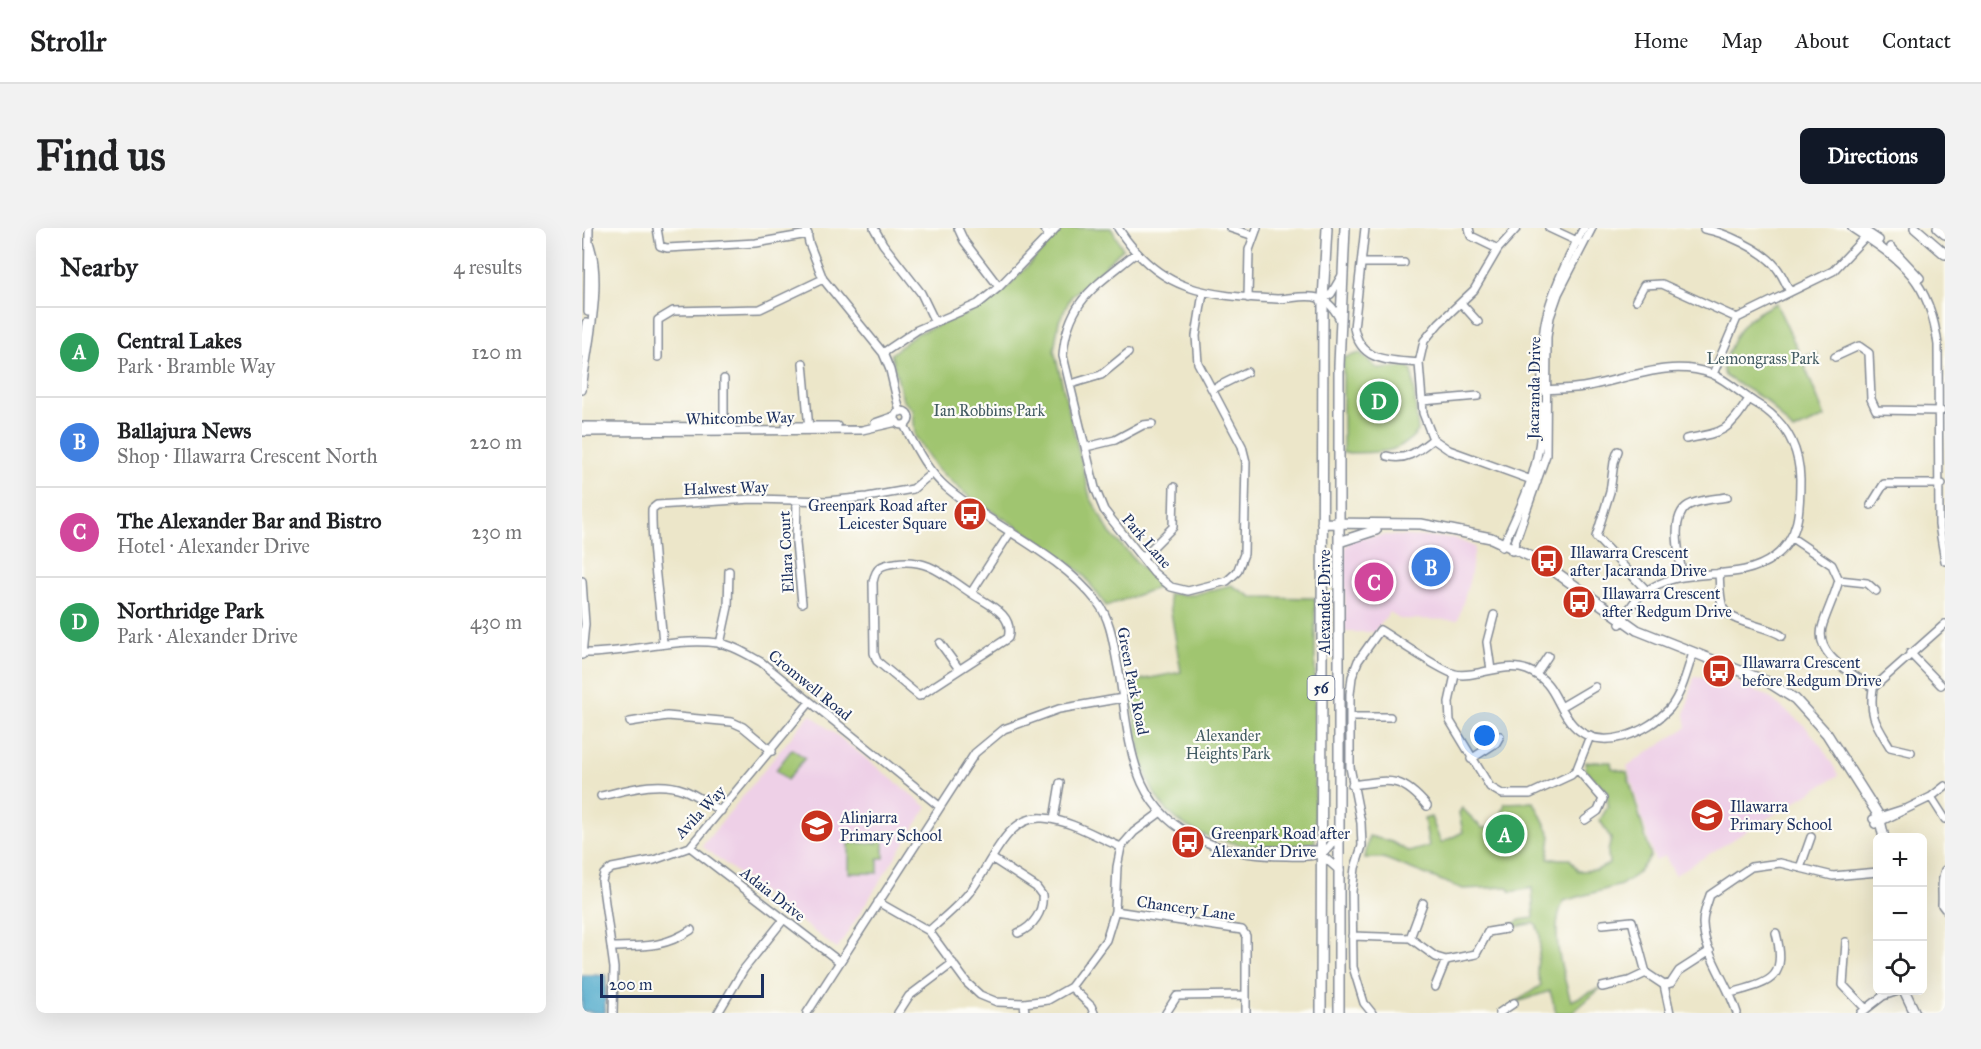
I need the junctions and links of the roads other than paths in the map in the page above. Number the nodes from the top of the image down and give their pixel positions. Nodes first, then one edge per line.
1 (589, 228) edge
2 (657, 228) edge
3 (874, 228) edge
4 (958, 228) edge
5 (1043, 228) edge
6 (1056, 228) edge
7 (1118, 228) edge
8 (1230, 228) edge
9 (1327, 228) edge
10 (1345, 228) edge
11 (1365, 228) edge
12 (1469, 228) edge
13 (1517, 228) edge
14 (1549, 228) edge
15 (1584, 228) edge
16 (1592, 228) edge
17 (1852, 228) edge
18 (1916, 228) edge
19 (1938, 228) edge
20 (1704, 229) edge
21 (807, 231) edge
22 (1255, 232) edge
23 (1865, 232) edge
24 (1945, 234) edge
25 (1049, 235) junction
26 (1579, 242) junction
27 (1498, 249) junction
28 (1136, 253) junction
29 (1945, 254) edge
30 (1362, 263) junction
31 (1404, 263) dead end
32 (1341, 277) junction
33 (823, 279) junction
34 (999, 287) junction
35 (588, 290) edge
36 (1790, 292) junction
37 (1203, 293) junction
38 (1248, 298) junction
39 (1323, 300) junction
40 (1636, 300) dead end
41 (1461, 303) junction
42 (1737, 318) junction
43 (1340, 320) junction
44 (935, 322) junction
45 (1478, 322) dead end
46 (1942, 345) edge
47 (582, 353) edge
48 (883, 353) junction
49 (1128, 353) dead end
50 (658, 357) dead end
51 (1835, 357) dead end
52 (803, 363) dead end
53 (1419, 363) junction
54 (1247, 372) dead end
55 (1713, 374) junction
56 (724, 379) dead end
57 (1071, 384) junction
58 (1213, 389) junction
59 (582, 390) edge
60 (1544, 390) junction
61 (1478, 396) dead end
62 (1749, 399) junction
63 (1422, 401) junction
64 (1940, 411) junction
65 (899, 419) junction
66 (1152, 424) dead end
67 (582, 426) edge
68 (809, 428) junction
69 (724, 429) junction
70 (582, 432) edge
71 (1433, 439) junction
72 (1686, 439) dead end
73 (1086, 447) junction
74 (1618, 451) dead end
75 (1387, 456) dead end
76 (932, 473) junction
77 (1535, 481) junction
78 (1940, 484) junction
79 (1174, 487) dead end
80 (1339, 489) junction
81 (1727, 497) dead end
82 (797, 500) junction
83 (1871, 505) dead end
84 (1359, 523) junction
85 (1322, 526) junction
86 (1339, 526) junction
87 (1376, 530) junction
88 (1011, 531) junction
89 (1792, 538) junction
90 (1339, 542) junction
91 (1503, 545) junction
92 (1945, 548) edge
93 (1512, 550) junction
94 (1143, 557) junction
95 (1945, 561) edge
96 (729, 571) dead end
97 (1719, 573) junction
98 (1682, 575) junction
99 (1839, 580) junction
100 (582, 586) edge
101 (1647, 591) junction
102 (1876, 591) dead end
103 (971, 593) junction
104 (802, 603) dead end
105 (1494, 615) dead end
106 (1621, 623) junction
107 (1945, 624) edge
108 (1782, 636) dead end
109 (940, 643) dead end
110 (663, 644) junction
111 (720, 644) junction
112 (582, 651) edge
113 (1910, 653) junction
114 (1548, 656) dead end
115 (1692, 656) junction
116 (959, 669) junction
117 (1491, 670) junction
118 (1536, 674) junction
119 (1455, 675) junction
120 (1941, 684) dead end
121 (1595, 687) dead end
122 (1873, 688) junction
123 (1124, 698) junction
124 (810, 702) junction
125 (1561, 707) junction
126 (1350, 717) junction
127 (1390, 717) dead end
128 (630, 722) dead end
129 (1500, 736) dead end
130 (1590, 736) junction
131 (772, 751) junction
132 (1911, 752) dead end
133 (1471, 759) junction
134 (1577, 769) junction
135 (1060, 783) dead end
136 (1352, 785) junction
137 (1945, 786) edge
138 (601, 795) dead end
139 (1931, 797) junction
140 (939, 806) junction
141 (1427, 806) dead end
142 (721, 811) junction
143 (1161, 812) junction
144 (1340, 818) junction
145 (1054, 819) junction
146 (1945, 819) edge
147 (1585, 820) dead end
148 (1877, 820) junction
149 (1879, 833) edge
150 (1882, 833) edge
151 (1811, 837) dead end
152 (690, 847) junction
153 (1121, 847) junction
154 (1320, 854) junction
155 (993, 859) junction
156 (1800, 868) junction
157 (1945, 870) edge
158 (1340, 871) junction
159 (1873, 872) edge
160 (1944, 897) edge
161 (878, 902) junction
162 (1423, 903) dead end
163 (1945, 909) edge
164 (1115, 912) junction
165 (784, 919) junction
166 (1603, 924) dead end
167 (1506, 929) dead end
168 (691, 930) dead end
169 (929, 932) junction
170 (1018, 933) dead end
171 (1776, 933) dead end
172 (1352, 936) junction
173 (1410, 938) junction
174 (1846, 942) dead end
175 (612, 947) junction
176 (1710, 951) junction
177 (1446, 960) junction
178 (840, 962) junction
179 (953, 963) junction
180 (1646, 973) junction
181 (1664, 985) junction
182 (1071, 987) junction
183 (1435, 987) dead end
184 (1602, 987) dead end
185 (1731, 993) junction
186 (1246, 995) junction
187 (1886, 995) edge
188 (1906, 995) edge
189 (1912, 995) edge
190 (1024, 1003) junction
191 (1514, 1003) dead end
192 (1863, 1010) edge
193 (613, 1013) edge
194 (718, 1013) edge
195 (807, 1013) edge
196 (898, 1013) edge
197 (1025, 1013) edge
198 (1094, 1013) edge
199 (1166, 1013) edge
200 (1246, 1013) edge
201 (1321, 1013) edge
202 (1339, 1013) edge
203 (1372, 1013) edge
204 (1499, 1013) edge
205 (1670, 1013) edge
206 (1737, 1013) edge
207 (1915, 1013) edge
208 (1921, 1013) edge

1 - 35 street
2 - 21 street
3 - 44 street
4 - 34 street
5 - 25 street
6 - 25 street
7 - 28 street
8 - 22 street
9 - 39 main road, Alexander Drive / 56
10 - 32 main road, Alexander Drive / 56
11 - 30 street
12 - 27 street
13 - 27 street
14 - 26 street
15 - 26 street, Jacaranda Drive
16 - 26 street, Jacaranda Drive
17 - 23 street
18 - 29 main road
19 - 24 main road
20 - 36 street
21 - 33 street
22 - 38 street
23 - 36 street
23 - 46 street
25 - 34 street
26 - 60 street, Jacaranda Drive
27 - 41 street
28 - 37 street
28 - 57 street, Park Lane
30 - 31 street
30 - 53 street
32 - 39 street
32 - 43 main road, Alexander Drive / 56
33 - 48 street
33 - 50 street
34 - 44 street
35 - 47 street
35 - 59 street
36 - 42 street
37 - 38 street
37 - 58 street, Park Lane
38 - 39 street
39 - 43 street
39 - 85 main road, Alexander Drive / 56
40 - 42 street
41 - 45 street
41 - 53 street
42 - 55 street
43 - 80 main road, Alexander Drive / 56
44 - 48 street
46 - 64 street
48 - 65 street, Green Park Road
49 - 57 street
51 - 64 street
52 - 68 street
53 - 63 street
54 - 58 street
55 - 60 street
55 - 62 street
56 - 69 street
57 - 73 street, Park Lane
58 - 94 street, Park Lane
60 - 77 street, Jacaranda Drive
61 - 63 street
62 - 72 street
62 - 89 street
63 - 71 street
64 - 78 street
65 - 68 street, Whitcombe Way
65 - 76 street, Green Park Road
66 - 73 street
67 - 69 street, Whitcombe Way
68 - 69 street, Whitcombe Way
69 - 70 street, Whitcombe Way
71 - 75 street
71 - 77 street
73 - 94 street, Park Lane
74 - 101 street
76 - 82 street, Halwest Way
76 - 88 street, Green Park Road
77 - 91 street, Jacaranda Drive
77 - 93 street, Jacaranda Drive
78 - 83 street
78 - 92 street
78 - 95 street
79 - 94 street
80 - 84 main road
80 - 86 main road, Alexander Drive / 56
81 - 98 street
82 - 104 street, Ellara Court
82 - 110 street, Halwest Way
84 - 86 main road
84 - 91 main road
85 - 86 main road
85 - 154 main road, Alexander Drive / 56
86 - 87 main road
86 - 90 main road, Alexander Drive / 56
87 - 90 main road
87 - 91 main road
88 - 103 street
88 - 123 street, Green Park Road
89 - 97 street
89 - 99 street
90 - 144 main road, Alexander Drive / 56
91 - 93 main road
93 - 106 main road
96 - 111 street
97 - 98 street
97 - 108 street
98 - 101 street
99 - 102 street
99 - 122 street
100 - 112 street
101 - 106 street
103 - 116 street
103 - 116 street
105 - 117 street
106 - 115 main road
107 - 113 street
109 - 116 street
110 - 111 street, Cromwell Road
110 - 112 street, Cromwell Road
111 - 124 street, Cromwell Road
113 - 120 street
113 - 122 street
114 - 118 street
115 - 130 street
115 - 148 main road
117 - 118 street
117 - 119 street
118 - 125 street
119 - 126 street
119 - 133 street
121 - 125 street
122 - 132 street
123 - 140 street
123 - 143 street, Green Park Road
124 - 131 street, Avila Way
124 - 140 street, Cromwell Road
125 - 130 street
126 - 127 street
126 - 136 street
128 - 131 street
129 - 133 street
130 - 134 street
131 - 142 street, Avila Way
133 - 134 street
134 - 147 street
135 - 145 street
136 - 141 street
136 - 172 street
137 - 139 street
138 - 142 street
139 - 146 street
139 - 148 street
140 - 161 street
142 - 152 street, Avila Way
143 - 153 street
143 - 154 street, Green Park Road
144 - 154 street
144 - 158 main road, Alexander Drive / 56
145 - 153 street
145 - 155 street
148 - 149 main road
148 - 150 main road
151 - 156 street
152 - 165 street, Adaia Drive
152 - 175 street, Avila Way
153 - 164 street
154 - 158 street
154 - 201 main road, Alexander Drive / 56
155 - 169 street
155 - 170 street
156 - 159 street
156 - 176 street
157 - 160 street
158 - 202 main road, Alexander Drive / 56
160 - 163 street
161 - 169 street
161 - 178 street
162 - 173 street
164 - 182 street
164 - 186 street, Chancery Lane
165 - 178 street, Adaia Drive
165 - 194 street
166 - 180 street
167 - 177 street
168 - 175 street
169 - 179 street
171 - 185 street
172 - 173 street
172 - 203 street
173 - 177 street
174 - 192 street
175 - 193 street, Avila Way
176 - 181 street
176 - 185 street
177 - 183 street
178 - 195 street
179 - 190 street
179 - 196 street
180 - 181 street
180 - 184 street
181 - 205 street
182 - 190 street
182 - 198 street
185 - 206 street
186 - 199 street
186 - 200 street, Chancery Lane
187 - 192 street
188 - 207 main road
189 - 208 main road
190 - 197 street
191 - 204 street

